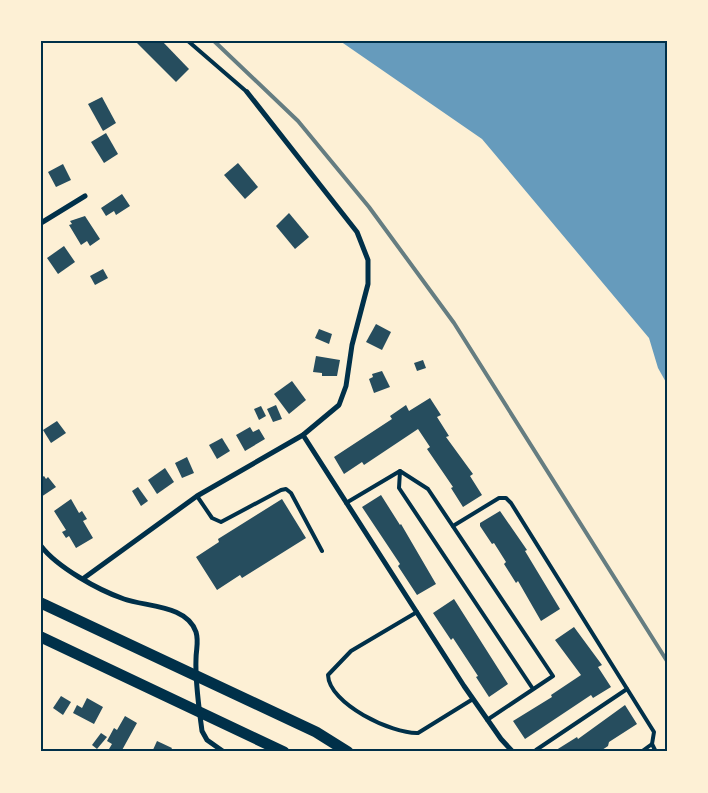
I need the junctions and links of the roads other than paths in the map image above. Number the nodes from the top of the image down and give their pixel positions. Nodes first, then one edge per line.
1 (188, 41) edge
2 (247, 92) joint
3 (85, 196) dead end
4 (41, 223) edge
5 (303, 435) junction
6 (400, 471) junction
7 (196, 496) junction
8 (346, 503) junction
9 (453, 526) junction
10 (41, 546) edge
11 (322, 551) dead end
12 (84, 578) junction
13 (41, 603) edge
14 (417, 612) junction
15 (41, 637) edge
16 (198, 678) junction
17 (533, 689) junction
18 (627, 689) junction
19 (473, 699) junction
20 (200, 711) junction
21 (488, 720) junction
22 (652, 744) junction
23 (536, 750) dead end
24 (224, 752) edge
25 (284, 752) edge
26 (348, 752) edge
27 (513, 752) edge
28 (641, 752) edge
29 (656, 752) edge

1 - 2 lane
2 - 5 street
3 - 4 street
5 - 7 street
5 - 8 street
6 - 8 lane
6 - 9 lane
6 - 17 lane
7 - 11 lane
7 - 12 street
8 - 14 street
9 - 17 lane
9 - 18 lane
10 - 12 street
12 - 16 street
13 - 16 highway
14 - 19 street
14 - 19 lane
15 - 20 highway
16 - 20 street
16 - 26 highway
17 - 21 lane
18 - 22 lane
18 - 23 lane
19 - 21 street
20 - 24 street
20 - 25 highway
21 - 27 street
22 - 28 lane
22 - 29 lane

